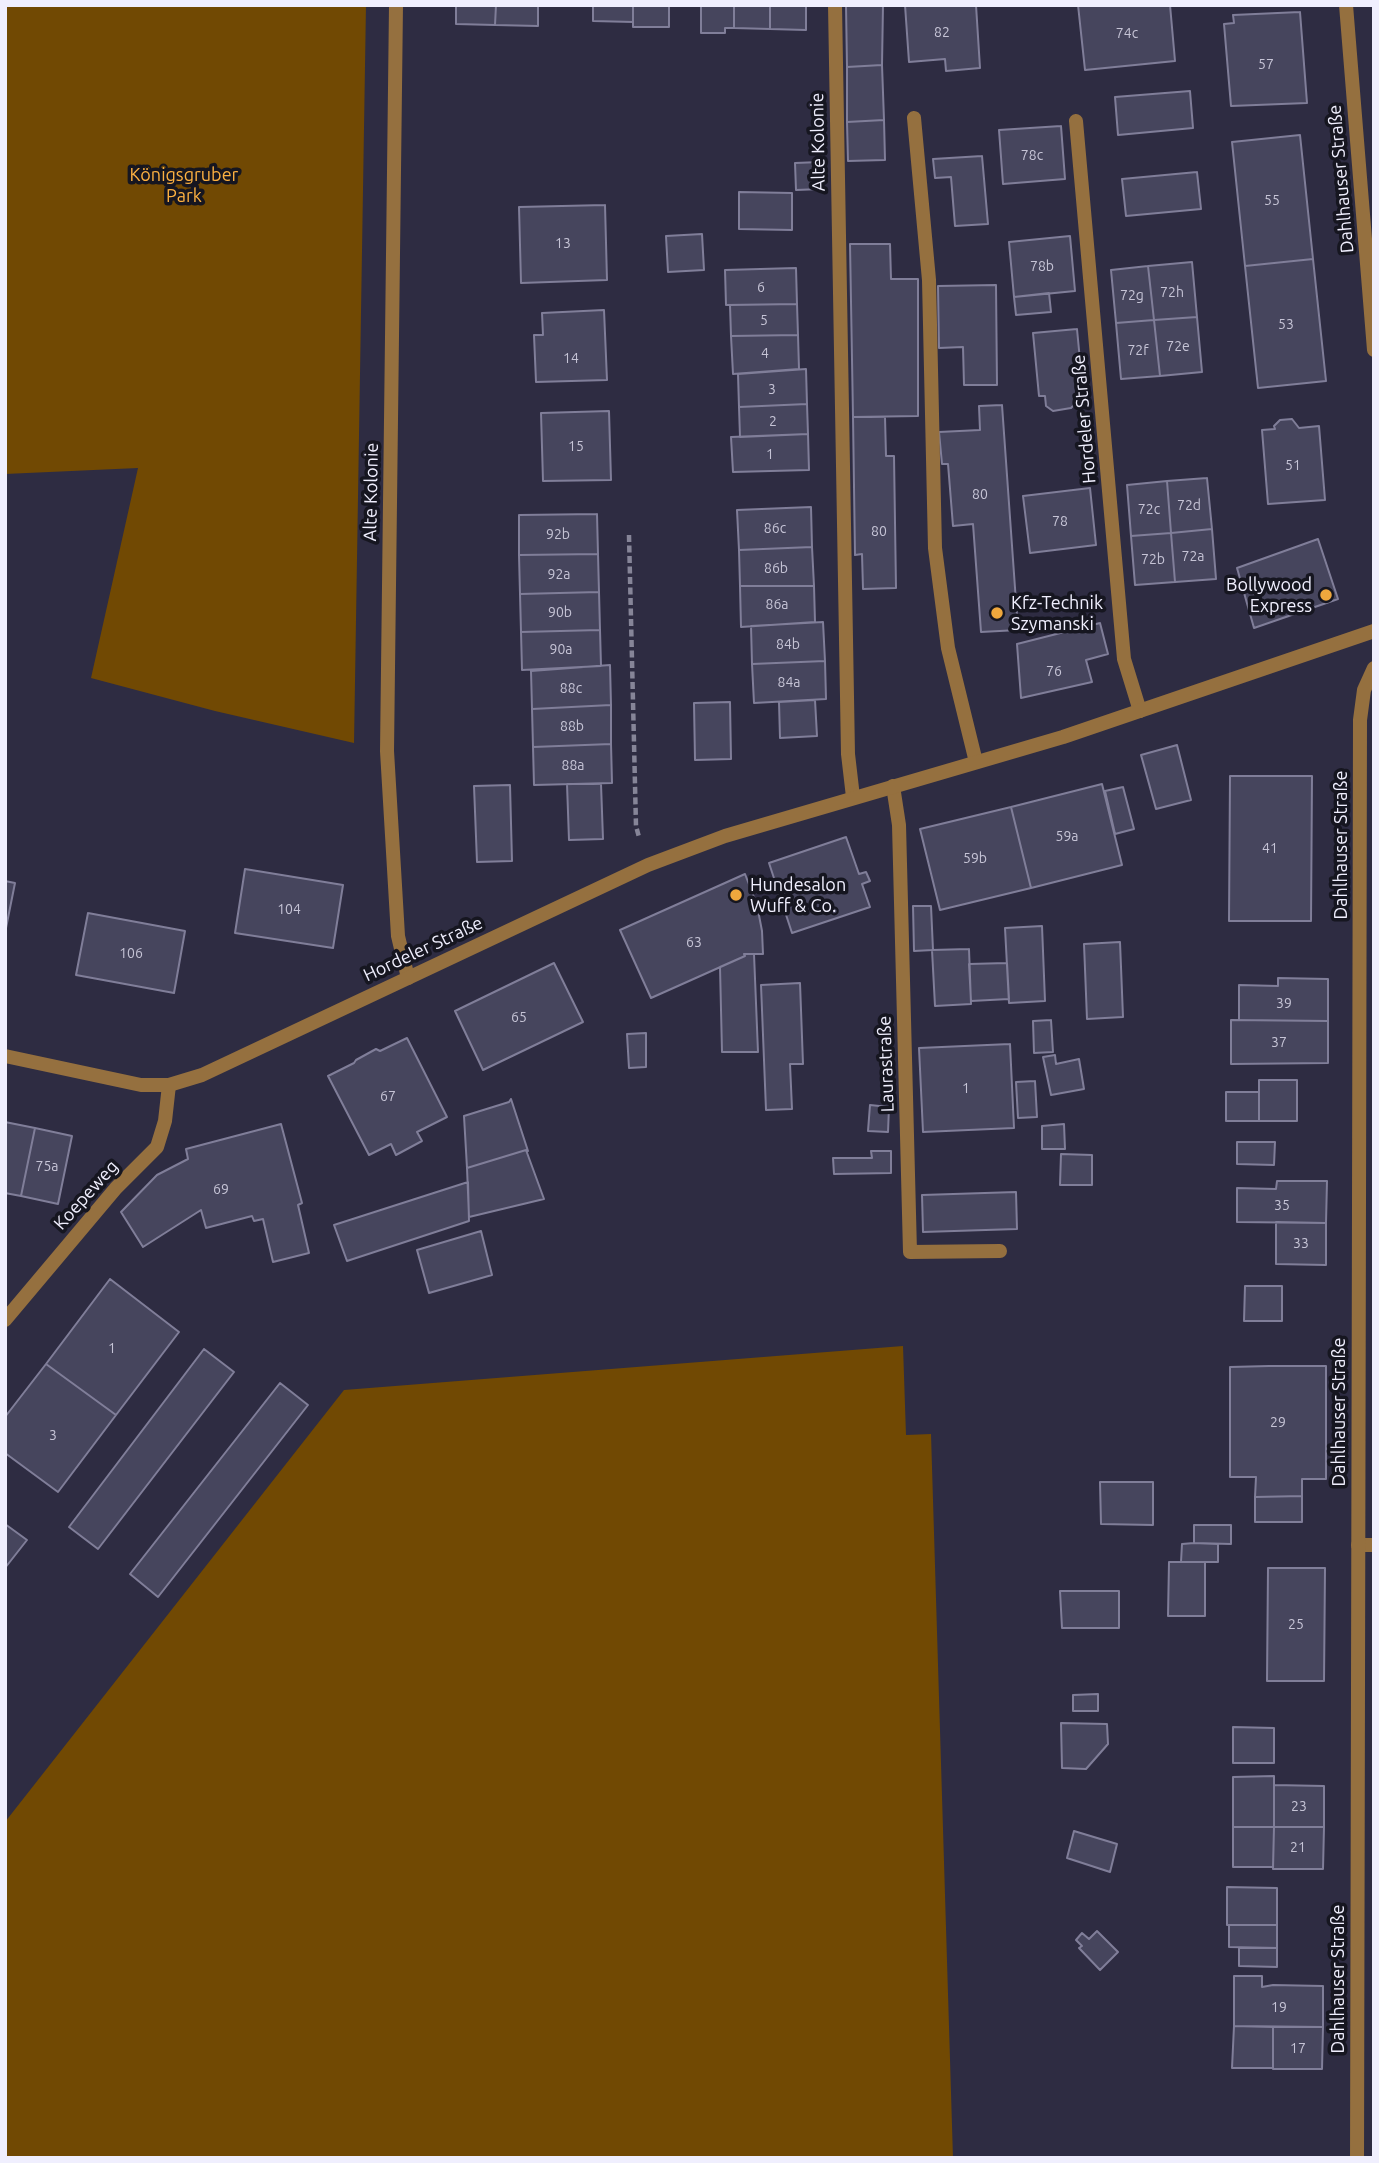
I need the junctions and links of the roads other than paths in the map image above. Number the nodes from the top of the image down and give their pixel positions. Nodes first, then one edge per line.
1 (396, 5) edge
2 (835, 5) edge
3 (1346, 5) edge
4 (914, 118) dead end
5 (1076, 121) dead end
6 (1374, 350) edge
7 (1374, 631) edge
8 (1374, 668) edge
9 (1140, 711) junction
10 (976, 762) junction
11 (893, 786) junction
12 (853, 797) junction
13 (408, 978) junction
14 (5, 1056) edge
15 (169, 1085) junction
16 (1000, 1251) dead end
17 (5, 1320) edge
18 (1358, 1545) junction
19 (1374, 1545) edge
20 (1357, 2158) edge

1 - 13 street, Alte Kolonie
2 - 12 street, Alte Kolonie
3 - 6 street, Dahlhauser Straße
4 - 10 street
5 - 9 street, Hordeler Straße
7 - 9 street, Hordeler Straße
8 - 18 street, Dahlhauser Straße
9 - 10 street, Hordeler Straße
10 - 11 street, Hordeler Straße
11 - 12 street, Hordeler Straße
11 - 16 street, Laurastraße
12 - 13 street, Hordeler Straße
13 - 15 street, Hordeler Straße
14 - 15 street, Hordeler Straße
15 - 17 street, Koepeweg
18 - 19 street
18 - 20 street, Dahlhauser Straße

